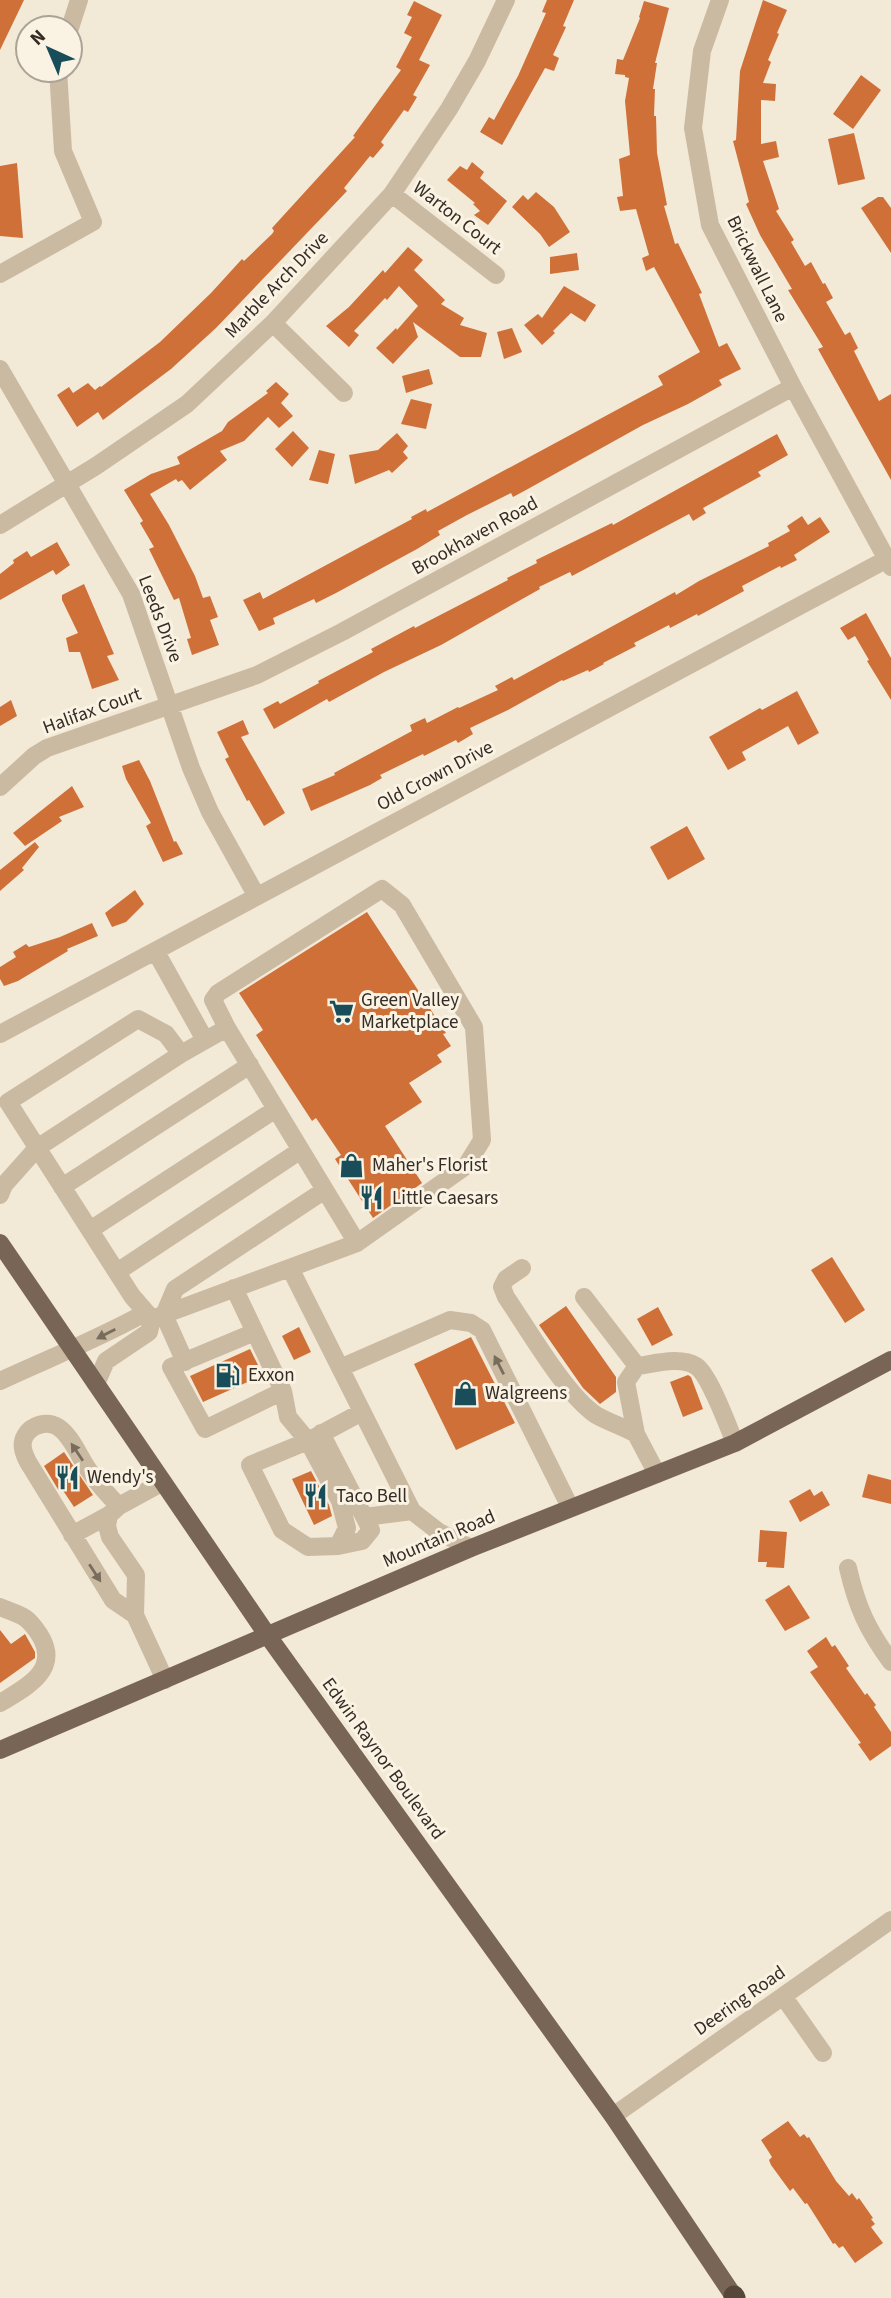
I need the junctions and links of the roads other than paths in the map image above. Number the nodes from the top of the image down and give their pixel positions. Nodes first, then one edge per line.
1 (506, 0) edge
2 (720, 0) edge
3 (59, 84) edge
4 (392, 194) junction
5 (0, 275) edge
6 (496, 275) dead end
7 (273, 323) junction
8 (0, 369) edge
9 (793, 387) junction
10 (344, 393) dead end
11 (68, 482) junction
12 (0, 525) edge
13 (890, 561) edge
14 (169, 705) junction
15 (0, 787) edge
16 (256, 895) junction
17 (156, 952) junction
18 (227, 1028) junction
19 (0, 1034) edge
20 (205, 1040) junction
21 (181, 1054) junction
22 (250, 1065) junction
23 (276, 1109) junction
24 (37, 1148) junction
25 (301, 1150) junction
26 (62, 1187) junction
27 (325, 1190) junction
28 (0, 1195) edge
29 (90, 1230) junction
30 (0, 1243) edge
31 (357, 1243) junction
32 (290, 1268) junction
33 (522, 1268) dead end
34 (117, 1272) junction
35 (234, 1288) junction
36 (584, 1297) dead end
37 (158, 1317) junction
38 (255, 1332) junction
39 (71, 1348) junction
40 (891, 1360) edge
41 (185, 1362) junction
42 (637, 1366) junction
43 (340, 1368) junction
44 (0, 1381) edge
45 (96, 1384) junction
46 (283, 1391) junction
47 (362, 1412) junction
48 (636, 1434) junction
49 (314, 1437) junction
50 (735, 1443) junction
51 (657, 1474) junction
52 (163, 1482) junction
53 (570, 1507) junction
54 (114, 1510) junction
55 (412, 1511) junction
56 (365, 1517) junction
57 (72, 1535) junction
58 (338, 1545) junction
59 (471, 1548) junction
60 (848, 1568) dead end
61 (0, 1607) edge
62 (135, 1615) junction
63 (268, 1636) junction
64 (891, 1662) edge
65 (165, 1680) junction
66 (0, 1703) edge
67 (0, 1750) edge
68 (891, 1920) edge
69 (783, 1996) junction
70 (823, 2053) dead end
71 (613, 2116) junction
72 (735, 2297) edge

1 - 4 street, Marble Arch Drive
2 - 9 street, Brickwall Lane
3 - 5 street
4 - 6 street, Warton Court
4 - 7 street, Marble Arch Drive
7 - 10 street
7 - 11 street, Marble Arch Drive
8 - 11 street, Leeds Drive
9 - 13 street, Brickwall Lane
9 - 14 street, Brookhaven Road
11 - 12 street, Marble Arch Drive
11 - 14 street, Leeds Drive
13 - 16 street, Old Crown Drive
14 - 15 street, Halifax Court
14 - 16 street, Leeds Drive
16 - 17 street, Old Crown Drive
17 - 19 street, Old Crown Drive
17 - 20 street
18 - 20 street
18 - 22 street
18 - 31 street
20 - 21 street
21 - 24 street
21 - 24 street
22 - 23 street
22 - 26 street
23 - 25 street
23 - 29 street
24 - 26 street
24 - 28 street
25 - 27 street
25 - 34 street
26 - 29 street
27 - 31 street
27 - 37 street
29 - 34 street
30 - 39 main road, Edwin Raynor Boulevard
31 - 32 street
32 - 35 street
32 - 43 street
33 - 48 street
34 - 37 street
35 - 37 street
35 - 38 street
36 - 42 street
37 -> 39 street
37 - 41 street
37 - 45 street
38 - 41 street
38 - 46 street
39 - 44 street
39 - 45 main road, Edwin Raynor Boulevard
40 - 50 main road, Mountain Road
41 - 46 street
42 - 48 street
42 - 50 street
43 - 47 street
53 -> 43 street
45 - 52 main road, Edwin Raynor Boulevard
46 - 49 street
47 - 49 street
47 - 55 street
48 - 51 street
49 - 56 street
49 - 58 street
49 - 58 street
50 - 51 main road, Mountain Road
51 - 53 main road, Mountain Road
52 - 54 street
52 - 63 main road, Edwin Raynor Boulevard
53 - 59 main road, Mountain Road
54 - 57 street
54 -> 57 street
54 - 62 street
55 - 56 street
55 - 59 street
56 - 58 street
57 -> 62 street
59 - 63 main road, Mountain Road
60 - 64 street
61 - 66 street
62 - 65 street
63 - 65 main road, Mountain Road
63 - 71 main road, Edwin Raynor Boulevard
65 - 67 main road, Mountain Road
68 - 69 street, Deering Road
69 - 70 street
69 - 71 street, Deering Road
71 - 72 main road, Edwin Raynor Boulevard

